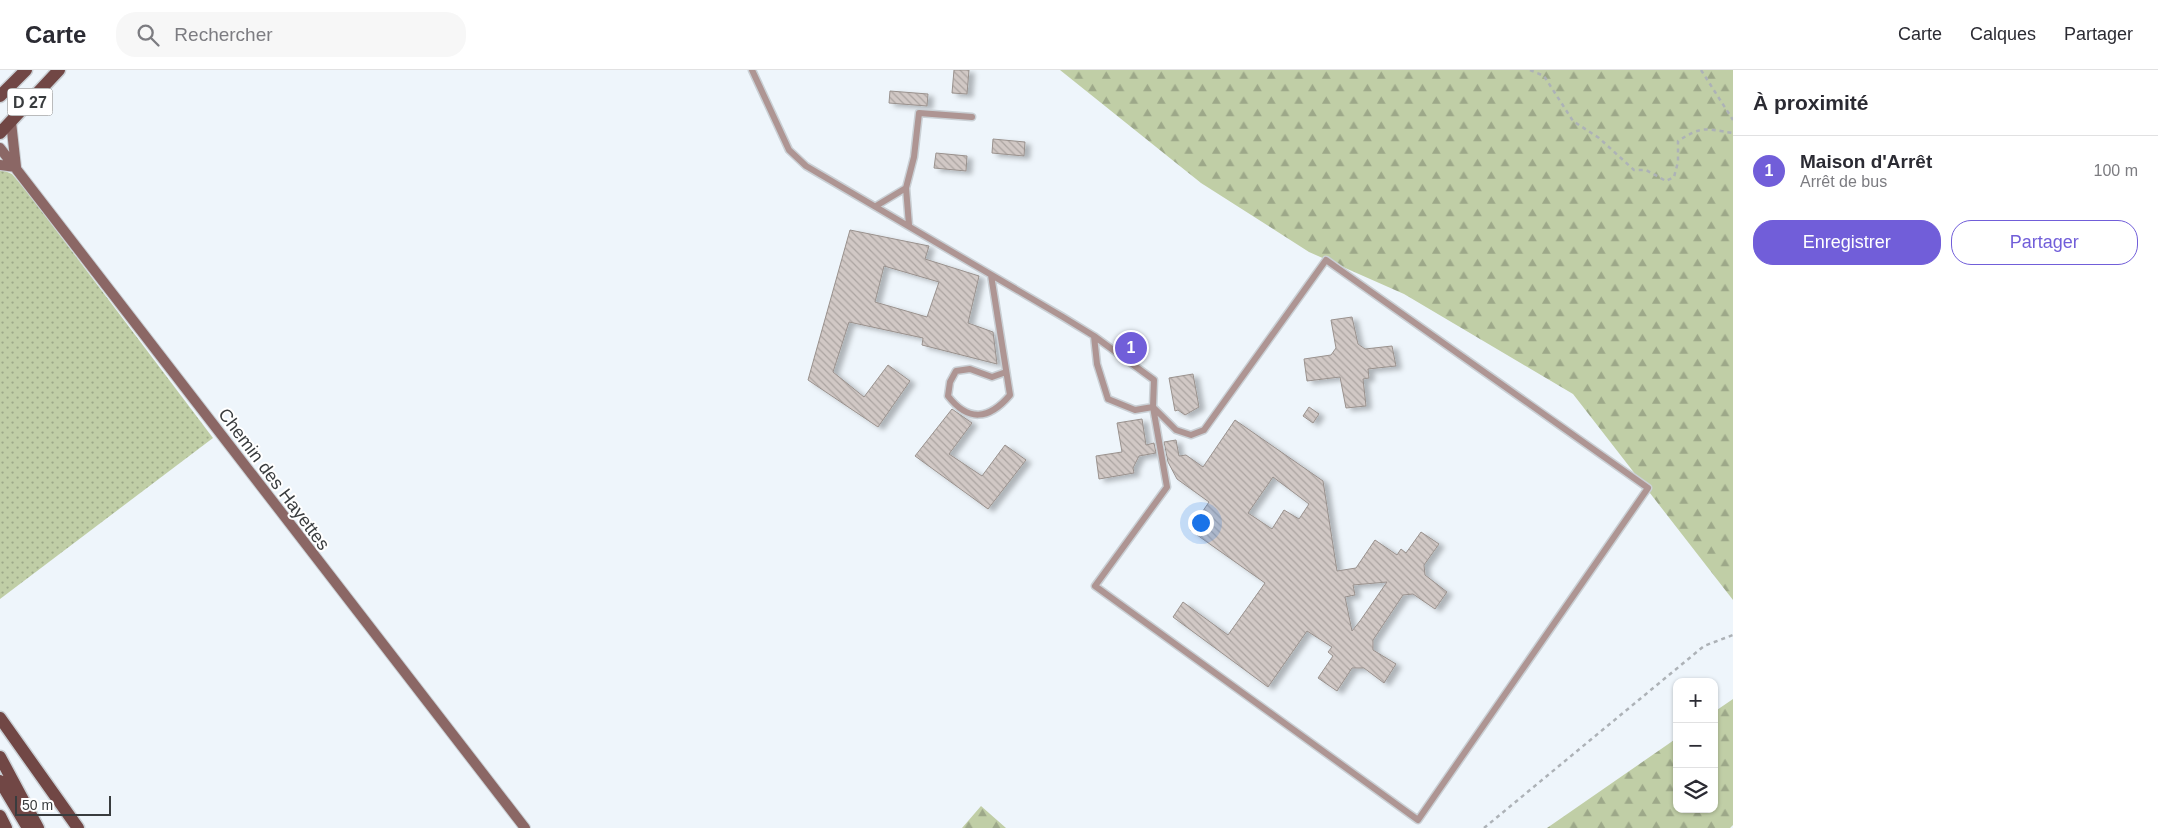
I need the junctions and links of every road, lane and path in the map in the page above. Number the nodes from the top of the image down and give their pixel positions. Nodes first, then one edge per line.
1 (26, 70) edge
2 (59, 70) edge
3 (752, 70) edge
4 (1530, 70) edge
5 (1701, 70) edge
6 (0, 96) edge
7 (972, 117) dead end
8 (1733, 120) edge
9 (11, 122) junction
10 (0, 133) edge
11 (1733, 133) edge
12 (0, 148) edge
13 (0, 165) edge
14 (16, 166) junction
15 (906, 188) junction
16 (876, 206) junction
17 (908, 225) junction
18 (991, 275) junction
19 (1094, 336) junction
20 (1006, 372) junction
21 (1153, 407) junction
22 (1733, 635) edge
23 (0, 718) edge
24 (0, 758) edge
25 (0, 781) edge
26 (0, 816) edge
27 (0, 825) edge
28 (2, 828) edge
29 (6, 828) edge
30 (28, 828) edge
31 (38, 828) edge
32 (78, 828) edge
33 (525, 828) edge
34 (1484, 828) edge

1 - 6 main road, D 27
2 - 9 main road, D 27
3 - 16 lane
4 - 11 path
5 - 8 path
7 - 15 lane
9 - 10 main road, D 27
9 - 14 street
12 - 14 street, Chemin des Hayettes
13 - 14 street
14 - 33 street, Chemin des Hayettes
15 - 16 lane
15 - 17 lane
16 - 17 lane
17 - 18 lane
18 - 19 lane
18 - 20 lane
19 - 21 lane
19 - 21 lane
20 - 20 lane
21 - 21 lane
22 - 34 path
23 - 32 main road
24 - 31 main road
25 - 30 main road
26 - 29 main road
27 - 28 main road

